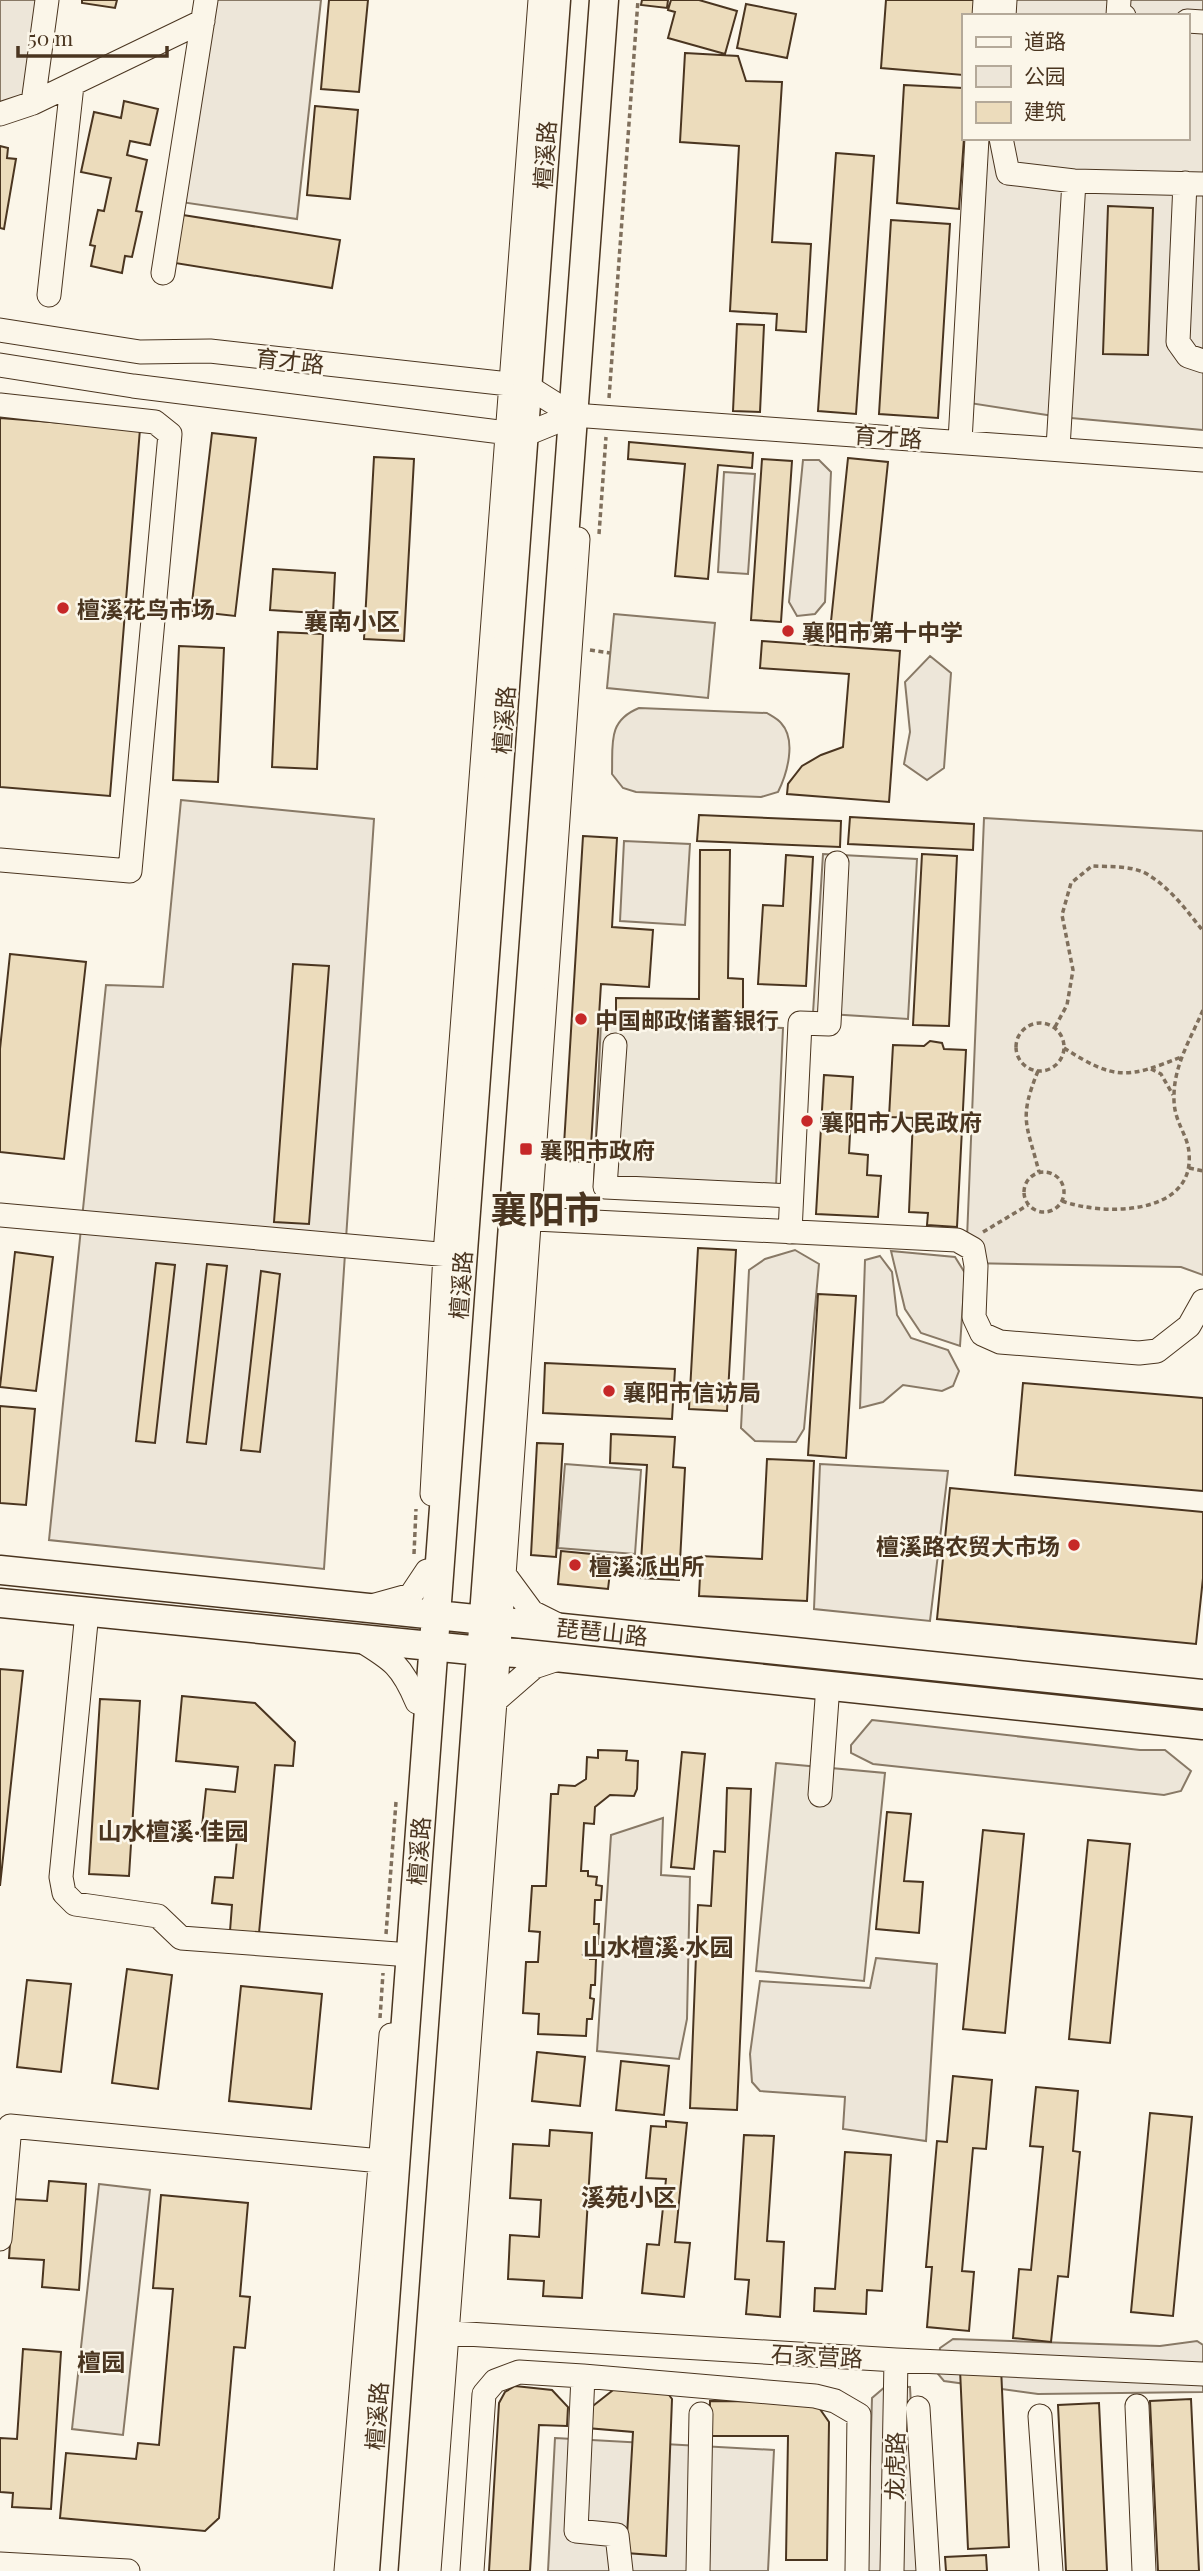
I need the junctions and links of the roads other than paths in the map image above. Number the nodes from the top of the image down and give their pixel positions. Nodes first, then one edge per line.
1 (47, 0) edge
2 (540, 0) edge
3 (556, 0) edge
4 (604, 0) edge
5 (618, 0) edge
6 (205, 10) edge
7 (72, 85) junction
8 (33, 103) junction
9 (0, 114) edge
10 (977, 140) edge
11 (1000, 140) edge
12 (1074, 181) junction
13 (1194, 184) edge
14 (163, 273) dead end
15 (49, 295) dead end
16 (0, 330) edge
17 (1203, 361) edge
18 (0, 365) edge
19 (520, 385) junction
20 (0, 405) edge
21 (580, 415) junction
22 (516, 434) junction
23 (960, 441) junction
24 (1058, 448) junction
25 (1203, 460) edge
26 (0, 859) edge
27 (837, 863) dead end
28 (615, 1045) dead end
29 (792, 1196) junction
30 (0, 1217) edge
31 (521, 1218) junction
32 (790, 1232) junction
33 (454, 1255) junction
34 (1203, 1301) edge
35 (0, 1570) edge
36 (427, 1571) junction
37 (504, 1574) junction
38 (0, 1603) edge
39 (366, 1606) junction
40 (87, 1612) junction
41 (430, 1613) junction
42 (492, 1620) junction
43 (562, 1627) junction
44 (358, 1638) junction
45 (428, 1645) junction
46 (490, 1652) junction
47 (562, 1658) junction
48 (828, 1685) junction
49 (1203, 1694) edge
50 (495, 1701) junction
51 (417, 1702) junction
52 (1203, 1725) edge
53 (820, 1794) dead end
54 (397, 1954) junction
55 (381, 2161) junction
56 (0, 2239) edge
57 (439, 2332) junction
58 (604, 2343) junction
59 (896, 2360) junction
60 (1203, 2374) edge
61 (594, 2377) junction
62 (1137, 2406) dead end
63 (918, 2408) dead end
64 (701, 2414) dead end
65 (1040, 2416) dead end
66 (0, 2564) edge
67 (128, 2571) edge
68 (346, 2571) edge
69 (365, 2571) edge
70 (413, 2571) edge
71 (429, 2571) edge
72 (472, 2571) edge
73 (621, 2571) edge
74 (698, 2571) edge
75 (856, 2571) edge
76 (892, 2571) edge
77 (928, 2571) edge
78 (1051, 2571) edge
79 (1143, 2571) edge

1 - 8 street
2 - 19 street
3 - 19 main road, 檀溪路
4 - 21 main road, 檀溪路
5 - 21 street
6 - 7 street
6 - 14 street
7 - 8 street
7 - 15 street
8 - 9 street
10 - 23 street
11 - 12 street
12 - 13 street
12 - 24 street
13 - 17 street
16 - 19 street, 育才路
18 - 22 street, 育才路
19 - 21 street, 育才路
19 - 22 main road, 檀溪路
20 - 26 street
21 - 22 street, 育才路
21 - 23 street, 育才路
21 - 31 main road, 檀溪路
22 - 33 main road, 檀溪路
23 - 24 street, 育才路
24 - 25 street, 育才路
27 - 29 street
28 - 29 street
29 - 32 street
30 - 33 street
31 - 32 street
31 - 37 street
31 - 42 main road, 檀溪路
32 - 34 street
33 - 36 street
33 - 41 main road, 檀溪路
35 - 39 main road, 琵琶山路
36 - 39 street
36 - 41 street
37 - 42 street
37 - 43 street
38 - 40 main road, 琵琶山路
39 - 41 main road, 琵琶山路
40 - 44 main road, 琵琶山路
40 - 54 street
41 - 42 main road, 琵琶山路
41 - 45 main road, 檀溪路
42 - 43 main road, 琵琶山路
42 - 46 main road, 檀溪路
43 - 49 main road, 琵琶山路
44 - 45 main road, 琵琶山路
44 - 51 street
45 - 46 main road, 琵琶山路
45 - 51 street
45 - 69 main road, 檀溪路
46 - 47 main road, 琵琶山路
46 - 50 street
46 - 57 main road, 檀溪路
47 - 48 main road, 琵琶山路
47 - 50 street
48 - 52 main road, 琵琶山路
48 - 53 street
50 - 57 street
51 - 54 street
54 - 55 street
55 - 56 street
55 - 68 street
57 - 58 street, 石家营路
57 - 70 main road, 檀溪路
57 - 71 street
58 - 59 street, 石家营路
58 - 61 street
59 - 60 street, 石家营路
59 - 76 street, 龙虎路
61 - 72 street
61 - 73 street
61 - 75 street
62 - 79 street
63 - 77 street
64 - 74 street
65 - 78 street
66 - 67 street

